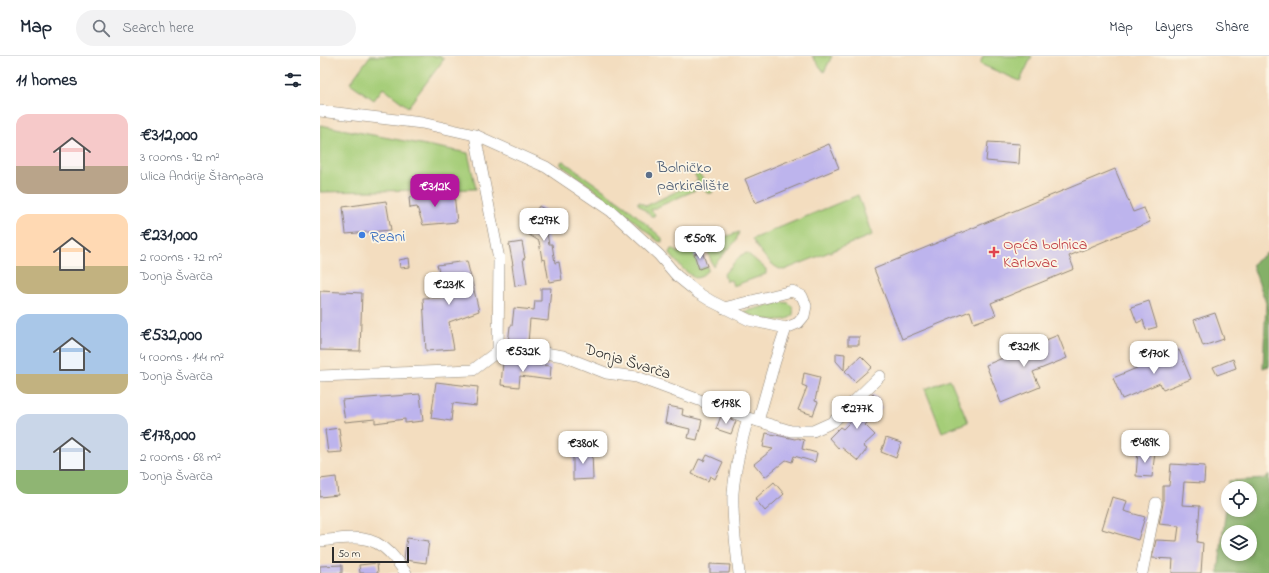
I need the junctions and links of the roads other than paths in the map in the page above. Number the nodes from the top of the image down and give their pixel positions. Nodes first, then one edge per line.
1 (320, 111) edge
2 (475, 135) junction
3 (724, 308) junction
4 (786, 328) junction
5 (498, 351) junction
6 (320, 376) edge
7 (880, 376) dead end
8 (753, 419) junction
9 (1156, 503) dead end
10 (320, 541) edge
11 (406, 573) edge
12 (739, 573) edge
13 (1142, 573) edge

1 - 2 street
2 - 3 street
2 - 5 street
3 - 4 street
3 - 4 street
4 - 8 street
5 - 6 street
5 - 8 street, Donja Švarča
7 - 8 street, Donja Švarča
8 - 12 street
9 - 13 street
10 - 11 street

